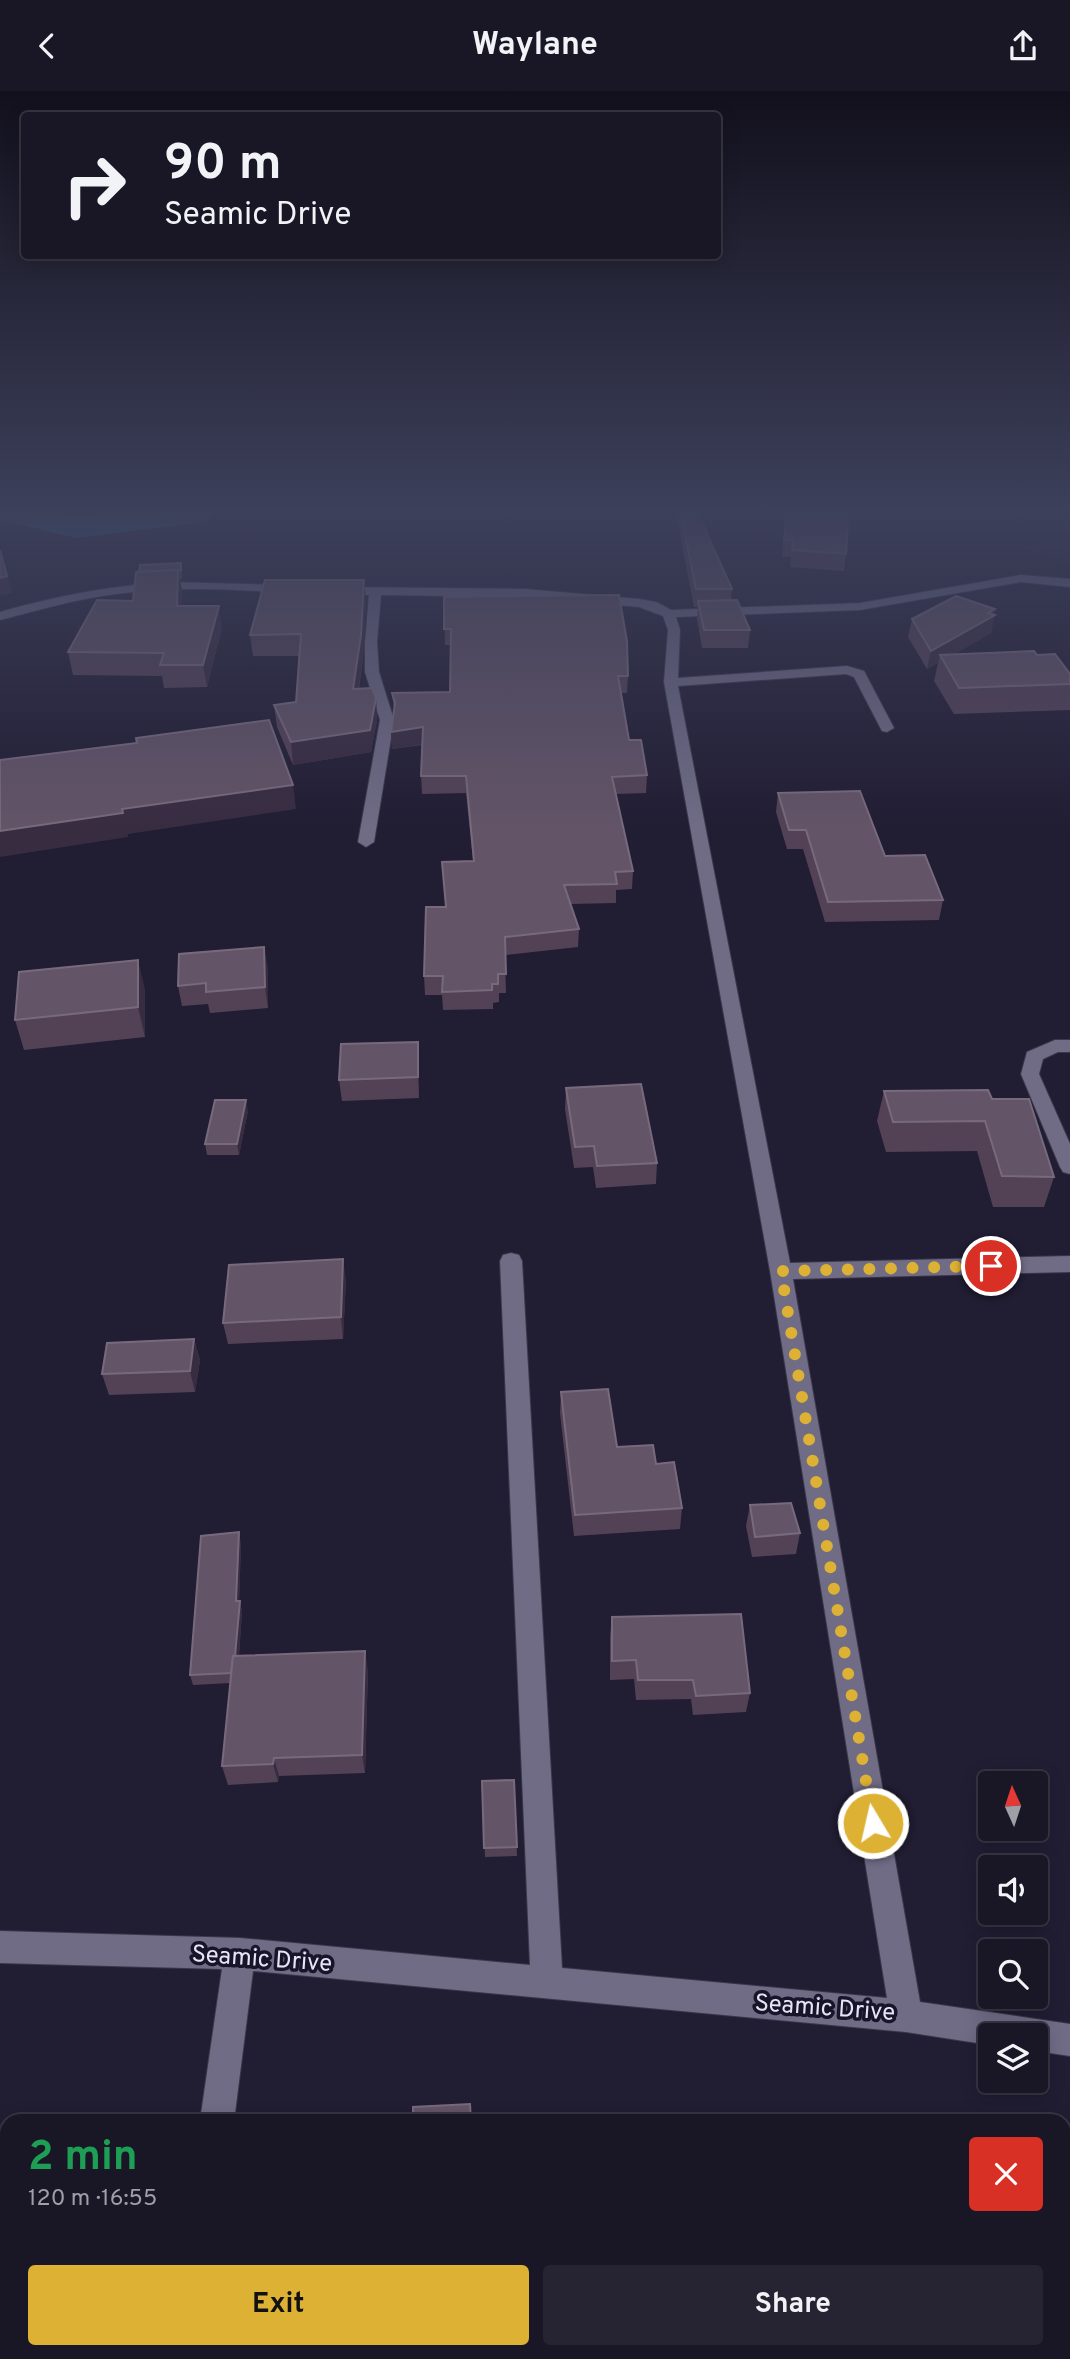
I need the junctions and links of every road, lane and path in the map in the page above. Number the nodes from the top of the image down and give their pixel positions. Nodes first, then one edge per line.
1 (373, 617) edge
2 (670, 617) edge
3 (671, 682) junction
4 (887, 728) dead end
5 (366, 842) dead end
6 (1070, 1045) edge
7 (1070, 1167) edge
8 (511, 1261) dead end
9 (1070, 1264) edge
10 (781, 1271) junction
11 (0, 1947) edge
12 (240, 1954) junction
13 (547, 1983) junction
14 (905, 2016) junction
15 (978, 2027) edge
16 (1048, 2037) edge
17 (1070, 2041) edge
18 (218, 2114) edge

1 - 5 street
2 - 3 street, Seamic Drive
3 - 4 street
3 - 10 street, Seamic Drive
6 - 7 street
8 - 13 street
9 - 10 street
10 - 14 street, Seamic Drive
11 - 12 street, Seamic Drive
12 - 13 street, Seamic Drive
12 - 18 street
13 - 14 street, Seamic Drive
14 - 15 street
16 - 17 street

